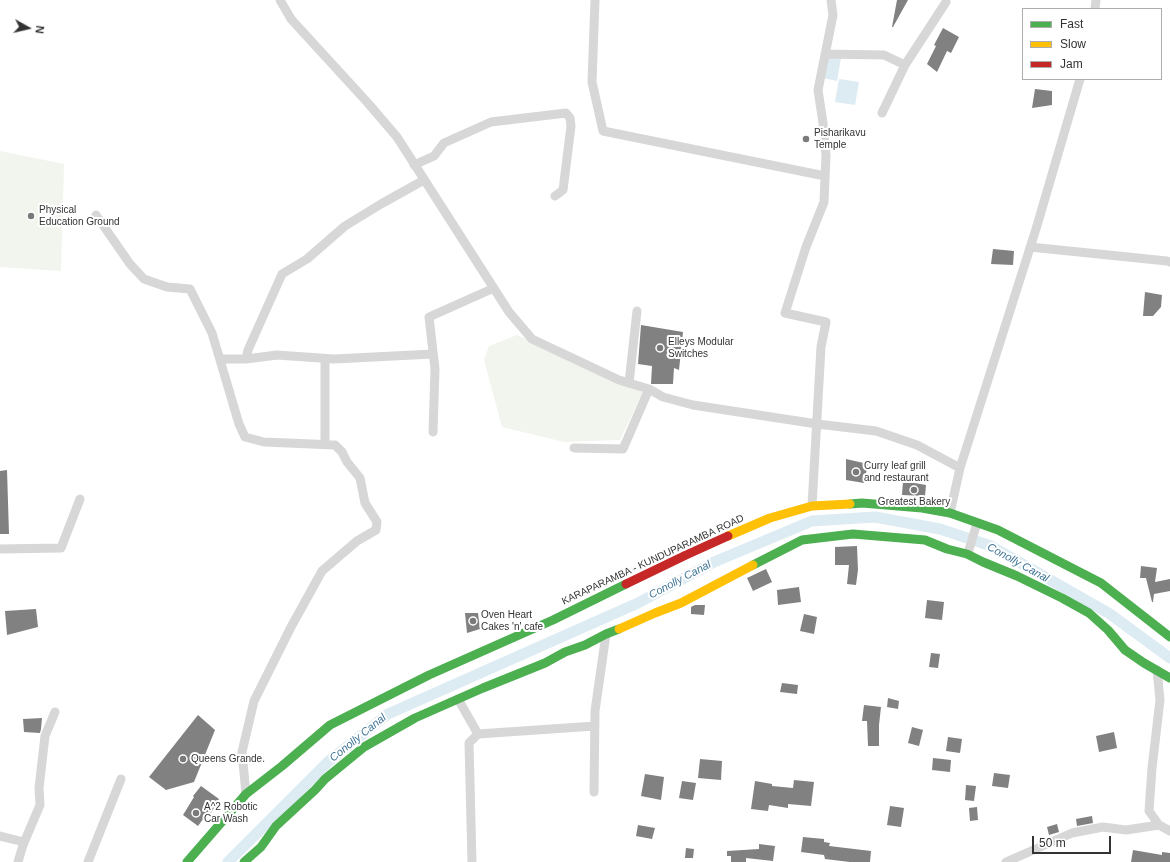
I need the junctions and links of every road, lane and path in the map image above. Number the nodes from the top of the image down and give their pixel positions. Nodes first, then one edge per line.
1 (280, 0) edge
2 (595, 0) edge
3 (831, 0) edge
4 (946, 2) dead end
5 (825, 54) junction
6 (905, 65) junction
7 (1080, 80) edge
8 (882, 113) dead end
9 (414, 165) junction
10 (825, 176) junction
11 (424, 180) junction
12 (555, 196) dead end
13 (96, 215) dead end
14 (1030, 248) junction
15 (1170, 262) edge
16 (494, 288) junction
17 (637, 311) dead end
18 (433, 354) junction
19 (220, 359) junction
20 (246, 359) junction
21 (325, 359) junction
22 (629, 383) junction
23 (649, 389) junction
24 (817, 424) junction
25 (433, 432) dead end
26 (325, 444) junction
27 (574, 448) dead end
28 (960, 468) junction
29 (80, 499) dead end
30 (812, 506) junction
31 (950, 513) junction
32 (977, 523) junction
33 (0, 549) edge
34 (968, 553) junction
35 (606, 634) junction
36 (1170, 637) edge
37 (1157, 670) junction
38 (1170, 678) edge
39 (458, 698) junction
40 (55, 712) dead end
41 (595, 726) junction
42 (478, 734) junction
43 (121, 779) dead end
44 (594, 792) dead end
45 (246, 794) junction
46 (1159, 824) junction
47 (1170, 831) edge
48 (0, 836) edge
49 (24, 842) junction
50 (18, 862) edge
51 (88, 862) edge
52 (187, 862) edge
53 (244, 862) edge
54 (472, 862) edge
55 (1006, 862) edge

1 - 9 street
2 - 10 street
3 - 5 street
4 - 6 street
5 - 6 street
5 - 10 street
6 - 8 street
7 - 14 street
9 - 11 street
9 - 12 street
10 - 24 street
11 - 16 street
11 - 20 street
13 - 19 street
14 - 15 street
14 - 28 street
16 - 18 street
16 - 22 street
17 - 22 street
18 - 21 street
18 - 25 street
19 - 20 street
19 - 26 street
20 - 21 street
21 - 26 street
22 - 23 street
23 - 24 street
23 - 27 street
24 - 28 street
24 - 30 street
26 - 45 street
28 - 31 street
29 - 33 street
30 - 31 main road, KARAPARAMBA - KUNDUPARAMBA ROAD
30 - 45 main road, KARAPARAMBA - KUNDUPARAMBA ROAD
31 - 32 main road, KARAPARAMBA - KUNDUPARAMBA ROAD
32 - 34 street
32 - 36 main road, KARAPARAMBA - KUNDUPARAMBA ROAD
34 - 35 main road
34 - 37 main road
35 - 39 main road
35 - 41 street
37 - 38 main road
37 - 46 street
39 - 42 street
39 - 53 main road
40 - 49 street
41 - 42 street
41 - 44 street
42 - 54 street
43 - 51 street
45 - 52 main road, KARAPARAMBA - KUNDUPARAMBA ROAD
46 - 47 street
46 - 55 street
48 - 49 street
49 - 50 street

